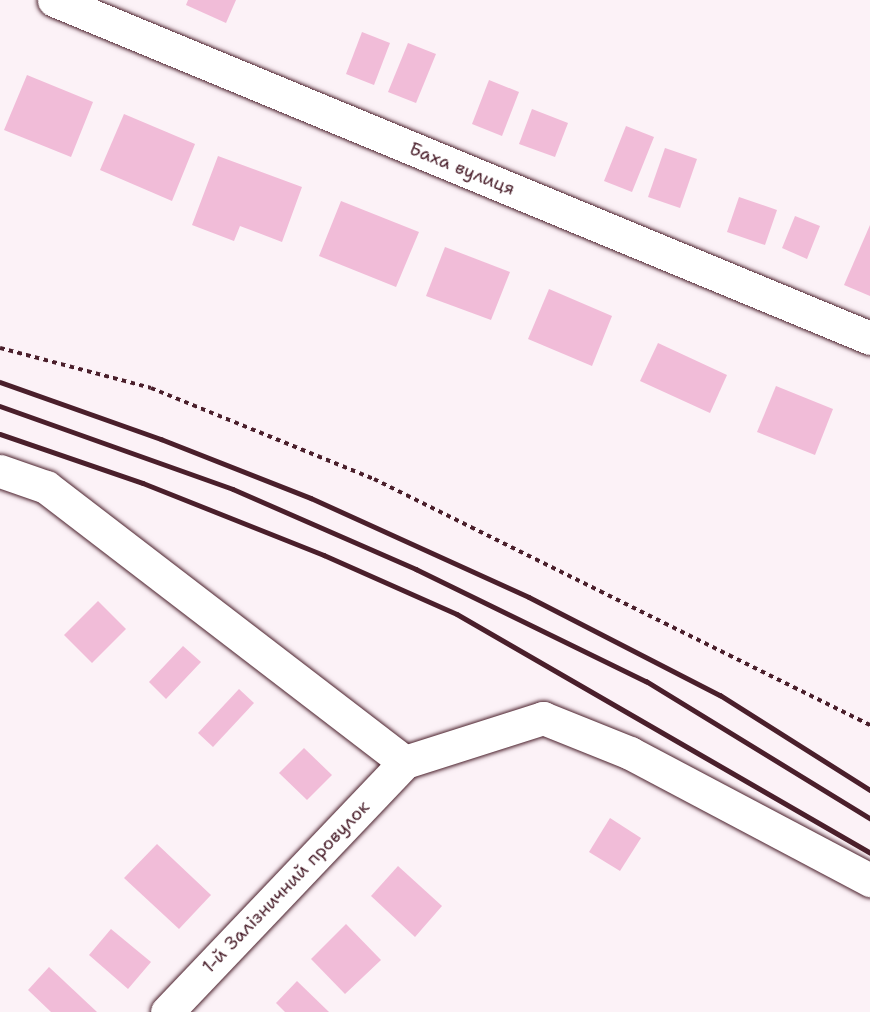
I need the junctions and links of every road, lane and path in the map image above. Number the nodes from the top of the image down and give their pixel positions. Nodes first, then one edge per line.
1 (54, 0) edge
2 (870, 338) edge
3 (0, 348) edge
4 (0, 471) edge
5 (870, 724) edge
6 (405, 762) junction
7 (870, 880) edge
8 (168, 1012) edge

1 - 2 street, Баха вулиця
3 - 5 path
4 - 6 street
6 - 7 street
6 - 8 street, 1-й Залізничний провулок

